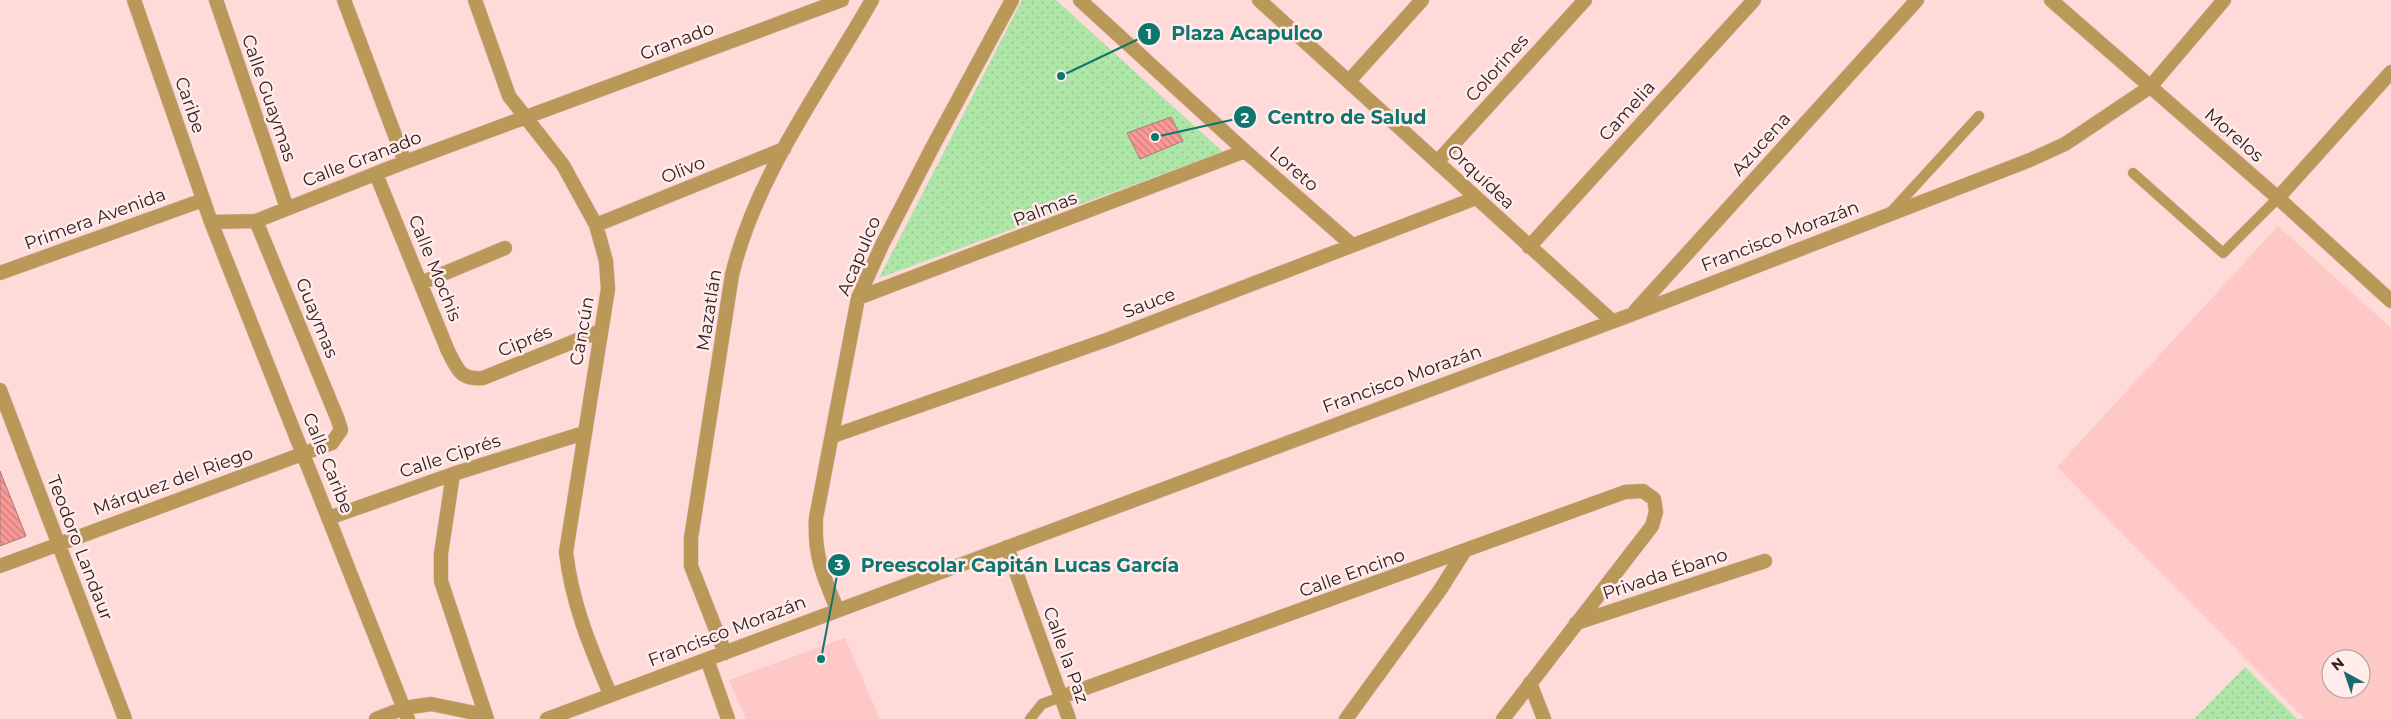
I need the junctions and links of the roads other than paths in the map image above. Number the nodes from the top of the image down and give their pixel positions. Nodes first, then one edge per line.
1 (135, 0) edge
2 (216, 0) edge
3 (344, 0) edge
4 (476, 0) edge
5 (842, 0) edge
6 (872, 0) edge
7 (1012, 0) edge
8 (1080, 0) edge
9 (1259, 0) edge
10 (1422, 0) edge
11 (1585, 0) edge
12 (1754, 0) edge
13 (1917, 0) edge
14 (2051, 0) edge
15 (2224, 0) edge
16 (2391, 72) edge
17 (1349, 81) junction
18 (2150, 87) junction
19 (1979, 116) dead end
20 (525, 119) junction
21 (784, 149) junction
22 (1245, 151) junction
23 (404, 162) junction
24 (1437, 162) junction
25 (2133, 173) dead end
26 (376, 174) junction
27 (1476, 198) junction
28 (2278, 198) junction
29 (203, 200) junction
30 (287, 208) junction
31 (1892, 212) junction
32 (256, 221) junction
33 (211, 222) junction
34 (596, 225) junction
35 (1352, 244) junction
36 (1529, 247) junction
37 (505, 248) dead end
38 (0, 273) edge
39 (421, 283) junction
40 (858, 298) junction
41 (2391, 301) edge
42 (1633, 314) junction
43 (1612, 321) junction
44 (600, 331) junction
45 (462, 375) joint
46 (0, 390) edge
47 (341, 430) joint
48 (584, 433) junction
49 (833, 436) junction
50 (304, 453) junction
51 (453, 474) junction
52 (329, 518) junction
53 (58, 543) junction
54 (1007, 547) junction
55 (1464, 552) junction
56 (1765, 561) dead end
57 (0, 566) edge
58 (837, 609) junction
59 (1576, 623) junction
60 (725, 653) junction
61 (708, 659) junction
62 (1530, 683) junction
63 (610, 694) junction
64 (1061, 697) junction
65 (406, 714) edge
66 (486, 717) edge
67 (125, 719) edge
68 (376, 719) edge
69 (547, 719) edge
70 (728, 719) edge
71 (1030, 719) edge
72 (1069, 719) edge
73 (1346, 719) edge
74 (1503, 719) edge
75 (1544, 719) edge

1 - 29 street, Caribe
2 - 30 street, Calle Guaymas
3 - 23 street
4 - 20 street, Cancún
5 - 20 street, Granado
6 - 21 street, Mazatlán
7 - 40 street, Acapulco
8 - 22 street, Loreto
9 - 17 street, Orquídea
10 - 17 street
11 - 24 street, Colorines
12 - 36 street, Camelia
13 - 42 street, Azucena
14 - 18 street, Morelos
15 - 18 street, Francisco Morazán
16 - 28 street
17 - 24 street, Orquídea
18 - 28 street, Morelos
18 - 31 street, Francisco Morazán
19 - 31 lane
20 - 23 street, Calle Granado
20 - 34 street, Cancún
21 - 34 street, Olivo
21 - 60 street, Mazatlán
22 - 35 street, Loreto
22 - 40 street, Palmas
23 - 26 street, Calle Granado
24 - 27 street, Orquídea
25 - 28 lane
26 - 30 street, Calle Granado
26 - 39 street, Calle Mochis
27 - 35 street, Sauce
27 - 36 street, Orquídea
28 - 41 street, Morelos
29 - 33 street, Caribe
29 - 38 street, Primera Avenida
30 - 32 street, Calle Granado
31 - 42 street, Francisco Morazán
32 - 33 street, Calle Granado
32 - 47 street, Guaymas
33 - 50 street, Calle Caribe
34 - 44 street, Cancún
35 - 49 street, Sauce
36 - 43 street, Orquídea
37 - 39 street
39 - 45 street, Calle Mochis
40 - 49 street, Acapulco
42 - 43 street, Francisco Morazán
43 - 54 street, Francisco Morazán
44 - 45 street, Ciprés
44 - 48 street, Cancún
46 - 53 street, Teodoro Landaur
47 - 50 street, Márquez del Riego
48 - 51 street, Calle Ciprés
48 - 63 street, Cancún
49 - 58 street, Acapulco
50 - 52 street, Calle Caribe
50 - 53 street, Márquez del Riego
51 - 52 street, Calle Ciprés
51 - 66 street
52 - 65 street, Calle Caribe
53 - 57 street, Márquez del Riego
53 - 67 street, Teodoro Landaur
54 - 58 street, Francisco Morazán
54 - 64 street, Calle la Paz
55 - 59 street, Calle Encino
55 - 64 street, Calle Encino
55 - 73 street
56 - 59 street, Privada Ébano
58 - 60 street, Francisco Morazán
59 - 62 street
60 - 61 street, Francisco Morazán
61 - 63 street, Francisco Morazán
61 - 70 street
62 - 74 street
62 - 75 street
63 - 69 street, Francisco Morazán
64 - 71 lane
64 - 72 street, Calle la Paz
65 - 66 street
65 - 68 street

